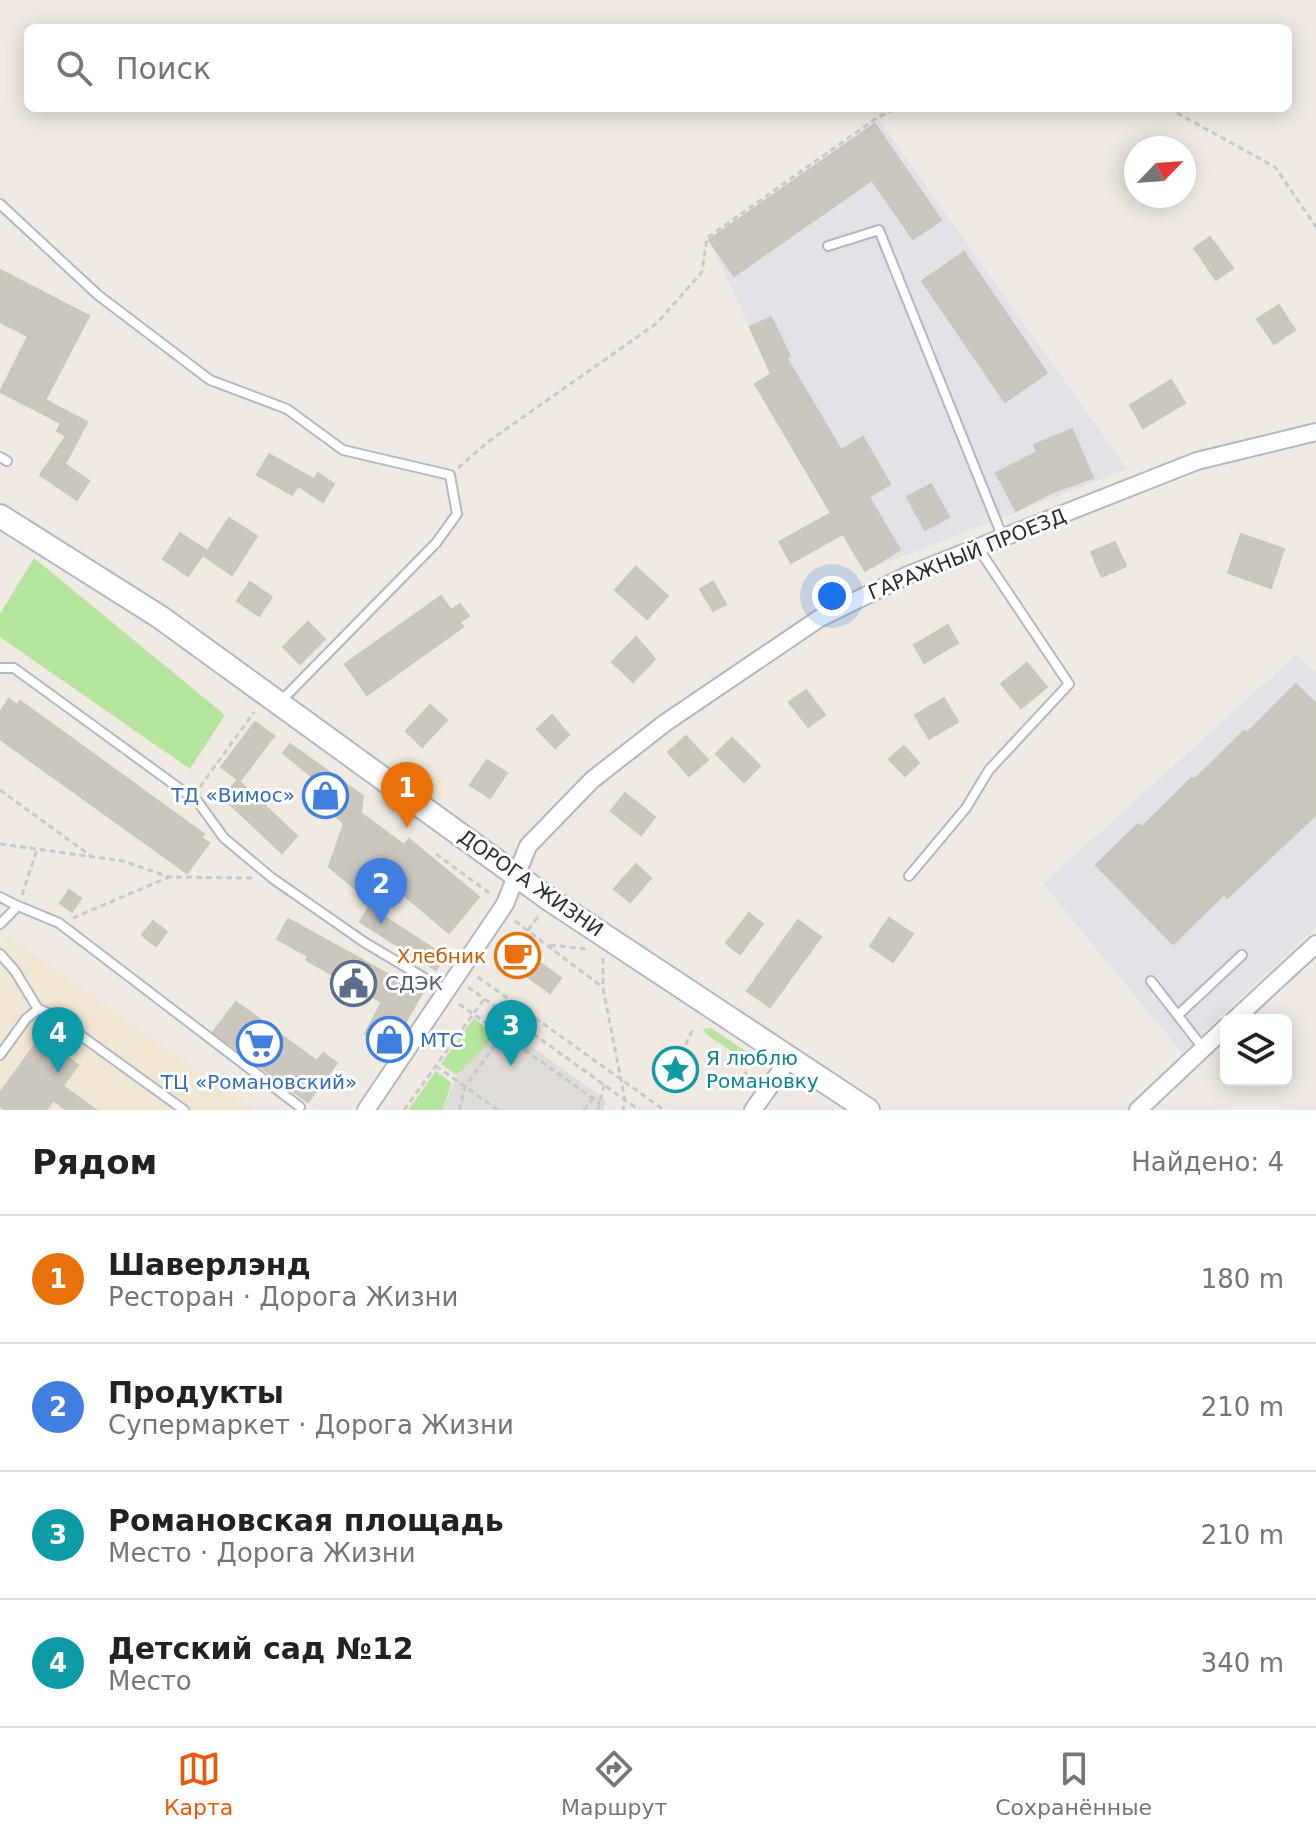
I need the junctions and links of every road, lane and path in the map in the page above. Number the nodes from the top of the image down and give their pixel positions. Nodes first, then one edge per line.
1 (889, 112) edge
2 (1175, 112) edge
3 (0, 204) edge
4 (1316, 227) edge
5 (828, 246) dead end
6 (1316, 432) edge
7 (450, 475) junction
8 (0, 516) edge
9 (1003, 539) junction
10 (978, 548) junction
11 (0, 668) edge
12 (274, 697) junction
13 (204, 781) dead end
14 (0, 790) edge
15 (0, 844) edge
16 (37, 850) junction
17 (436, 854) dead end
18 (93, 857) junction
19 (516, 874) junction
20 (909, 876) dead end
21 (169, 877) junction
22 (272, 878) junction
23 (491, 894) dead end
24 (0, 897) edge
25 (18, 906) junction
26 (542, 910) dead end
27 (512, 919) dead end
28 (59, 923) junction
29 (0, 924) edge
30 (528, 930) junction
31 (547, 944) junction
32 (1316, 944) edge
33 (593, 950) dead end
34 (0, 954) edge
35 (1242, 955) dead end
36 (603, 958) dead end
37 (1151, 981) dead end
38 (452, 982) junction
39 (603, 988) junction
40 (484, 999) junction
41 (38, 1009) junction
42 (474, 1013) junction
43 (1240, 1014) edge
44 (1178, 1015) junction
45 (693, 1029) dead end
46 (1220, 1032) edge
47 (503, 1034) junction
48 (1203, 1048) junction
49 (0, 1055) edge
50 (791, 1056) junction
51 (677, 1063) dead end
52 (436, 1066) junction
53 (621, 1079) junction
54 (604, 1085) junction
55 (465, 1087) junction
56 (593, 1098) junction
57 (625, 1100) junction
58 (600, 1103) junction
59 (300, 1109) edge
60 (184, 1110) edge
61 (366, 1110) edge
62 (404, 1110) edge
63 (459, 1110) edge
64 (498, 1110) edge
65 (584, 1110) edge
66 (598, 1110) edge
67 (623, 1110) edge
68 (639, 1110) edge
69 (664, 1110) edge
70 (753, 1110) edge
71 (868, 1110) edge
72 (1138, 1110) edge

1 - 7 path
2 - 4 path
3 - 7 lane
5 - 9 lane
6 - 9 street, ГАРАЖНЫЙ ПРОЕЗД
7 - 12 lane
8 - 12 main road, ДОРОГА ЖИЗНИ
9 - 10 street, ГАРАЖНЫЙ ПРОЕЗД
10 - 19 street, ГАРАЖНЫЙ ПРОЕЗД
10 - 20 lane
11 - 22 lane
12 - 13 path
12 - 19 main road, ДОРОГА ЖИЗНИ
14 - 18 path
15 - 16 path
16 - 18 path
16 - 25 path
17 - 23 path
18 - 21 path
19 - 38 street, ГАРАЖНЫЙ ПРОЕЗД
19 - 50 main road, ДОРОГА ЖИЗНИ
21 - 22 path
21 - 28 path
22 - 38 lane
24 - 25 lane
25 - 28 lane
25 - 29 lane
26 - 30 path
27 - 30 path
28 - 59 lane
30 - 31 path
31 - 33 path
31 - 39 path
32 - 43 street
34 - 41 lane
35 - 44 lane
36 - 39 path
37 - 44 lane
38 - 40 path
38 - 42 path
38 - 53 path
38 - 61 street, ГАРАЖНЫЙ ПРОЕЗД
39 - 53 path
40 - 42 path
40 - 54 path
41 - 49 lane
41 - 60 lane
42 - 47 path
42 - 52 path
44 - 48 lane
45 - 51 path
46 - 48 street
47 - 55 path
47 - 56 path
48 - 72 street
50 - 70 street
50 - 71 main road, ДОРОГА ЖИЗНИ
52 - 55 path
52 - 62 path
53 - 57 path
53 - 69 path
54 - 57 path
54 - 58 path
55 - 63 path
55 - 64 path
56 - 58 path
56 - 65 path
57 - 67 path
57 - 68 path
58 - 66 path

